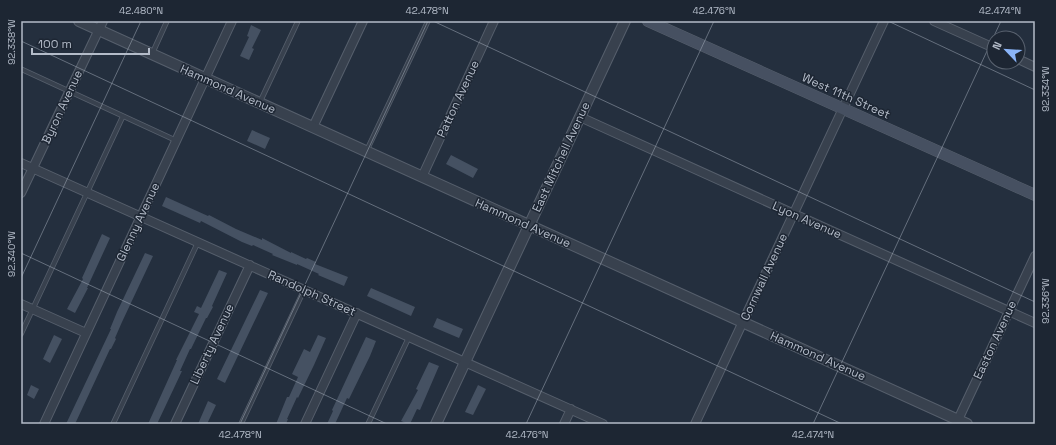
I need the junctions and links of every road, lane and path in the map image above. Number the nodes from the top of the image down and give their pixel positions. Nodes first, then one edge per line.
1 (79, 21) edge
2 (167, 21) edge
3 (232, 21) edge
4 (298, 21) edge
5 (364, 21) edge
6 (428, 21) edge
7 (494, 21) edge
8 (625, 21) edge
9 (648, 21) edge
10 (884, 21) edge
11 (934, 21) edge
12 (101, 26) edge
13 (986, 44) edge
14 (152, 54) junction
15 (21, 69) edge
16 (205, 78) junction
17 (70, 91) junction
18 (260, 103) junction
19 (843, 109) junction
20 (124, 116) junction
21 (580, 117) junction
22 (313, 127) junction
23 (176, 140) junction
24 (366, 152) junction
25 (21, 163) edge
26 (33, 168) junction
27 (422, 177) junction
28 (21, 193) edge
29 (88, 193) junction
30 (1035, 195) edge
31 (794, 214) junction
32 (141, 216) junction
33 (529, 225) junction
34 (198, 242) junction
35 (1035, 256) edge
36 (250, 265) junction
37 (304, 289) junction
38 (21, 304) edge
39 (32, 309) junction
40 (1009, 311) junction
41 (357, 313) junction
42 (743, 322) junction
43 (1035, 323) edge
44 (86, 333) junction
45 (21, 334) edge
46 (409, 337) junction
47 (465, 362) junction
48 (571, 409) junction
49 (960, 423) edge
50 (44, 424) edge
51 (113, 424) edge
52 (175, 424) edge
53 (241, 424) edge
54 (305, 424) edge
55 (368, 424) edge
56 (436, 424) edge
57 (564, 424) edge
58 (603, 424) edge
59 (695, 424) edge

1 - 12 street, Hammond Avenue
2 - 14 lane
3 - 16 street, Glenny Avenue
4 - 18 lane
5 - 22 street
6 - 24 lane
7 - 27 street, Patton Avenue
8 - 21 street, East Mitchell Avenue
9 - 19 main road, West 11th Street
10 - 19 street, Cornwall Avenue
11 - 13 street
12 - 14 street, Hammond Avenue
12 - 17 street, Byron Avenue
14 - 16 street, Hammond Avenue
15 - 17 lane
16 - 18 street, Hammond Avenue
16 - 23 street, Glenny Avenue
17 - 20 lane
17 - 26 street, Byron Avenue
18 - 22 street, Hammond Avenue
19 - 30 main road, West 11th Street
19 - 31 street, Cornwall Avenue
20 - 23 lane
20 - 29 lane
21 - 31 street, Lyon Avenue
21 - 33 street, East Mitchell Avenue
22 - 24 street, Hammond Avenue
23 - 32 street, Glenny Avenue
24 - 27 street, Hammond Avenue
25 - 26 street, Randolph Street
26 - 28 street, Byron Avenue
26 - 29 street, Randolph Street
27 - 33 street, Hammond Avenue
29 - 32 street, Randolph Street
29 - 39 lane
31 - 40 street, Lyon Avenue
31 - 42 street, Cornwall Avenue
32 - 34 street, Randolph Street
32 - 44 street, Glenny Avenue
33 - 42 street, Hammond Avenue
33 - 47 street, East Mitchell Avenue
34 - 36 street, Randolph Street
34 - 51 lane
35 - 40 street, Easton Avenue
36 - 37 street, Randolph Street
36 - 52 street, Liberty Avenue
37 - 41 street, Randolph Street
37 - 53 lane
38 - 39 street
39 - 44 street
39 - 45 lane
40 - 43 street, Lyon Avenue
40 - 49 street, Easton Avenue
41 - 46 street, Randolph Street
41 - 54 street
42 - 49 street, Hammond Avenue
42 - 59 street, Cornwall Avenue
44 - 50 street, Glenny Avenue
46 - 47 street, Randolph Street
46 - 55 lane
47 - 48 street, Randolph Street
47 - 56 street, East Mitchell Avenue
48 - 57 street
48 - 58 street, Randolph Street

